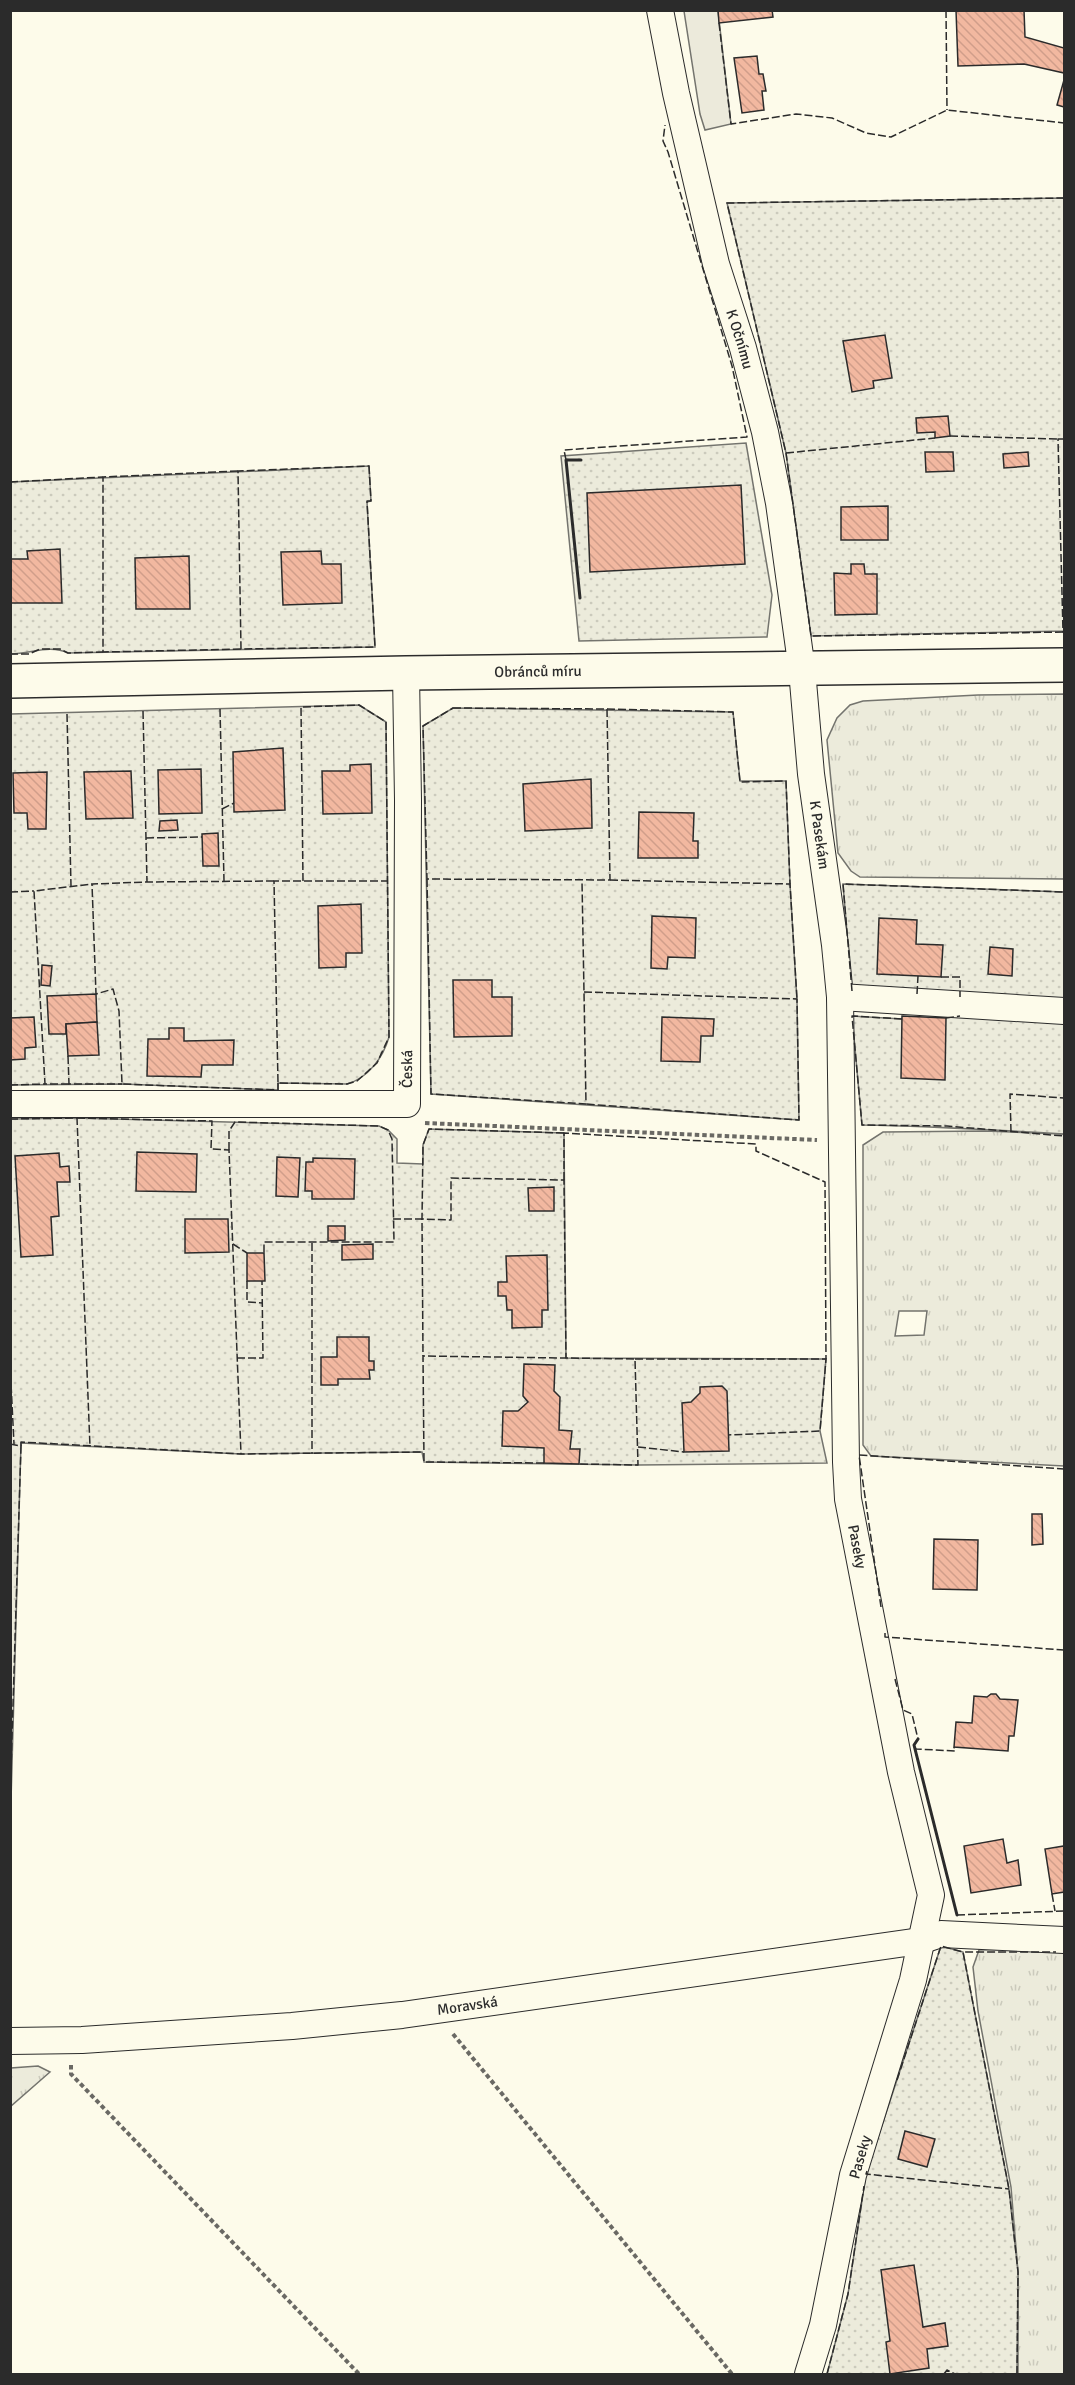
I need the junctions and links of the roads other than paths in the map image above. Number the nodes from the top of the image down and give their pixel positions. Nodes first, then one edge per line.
1 (660, 10) edge
2 (1065, 665) edge
3 (802, 670) junction
4 (406, 673) junction
5 (10, 681) edge
6 (840, 997) junction
7 (1065, 1011) edge
8 (10, 1104) edge
9 (841, 1142) joint
10 (1065, 1940) edge
11 (920, 1941) junction
12 (10, 2041) edge
13 (808, 2374) edge

1 - 3 street, K Očnímu
2 - 3 main road, Obránců míru
3 - 4 main road, Obránců míru
3 - 6 street, K Pasekám
4 - 5 main road, Obránců míru
4 - 8 street, Česká
6 - 7 street
6 - 9 street, K Pasekám
9 - 11 street, Paseky
10 - 11 street
11 - 12 street, Moravská
11 - 13 street, Paseky

